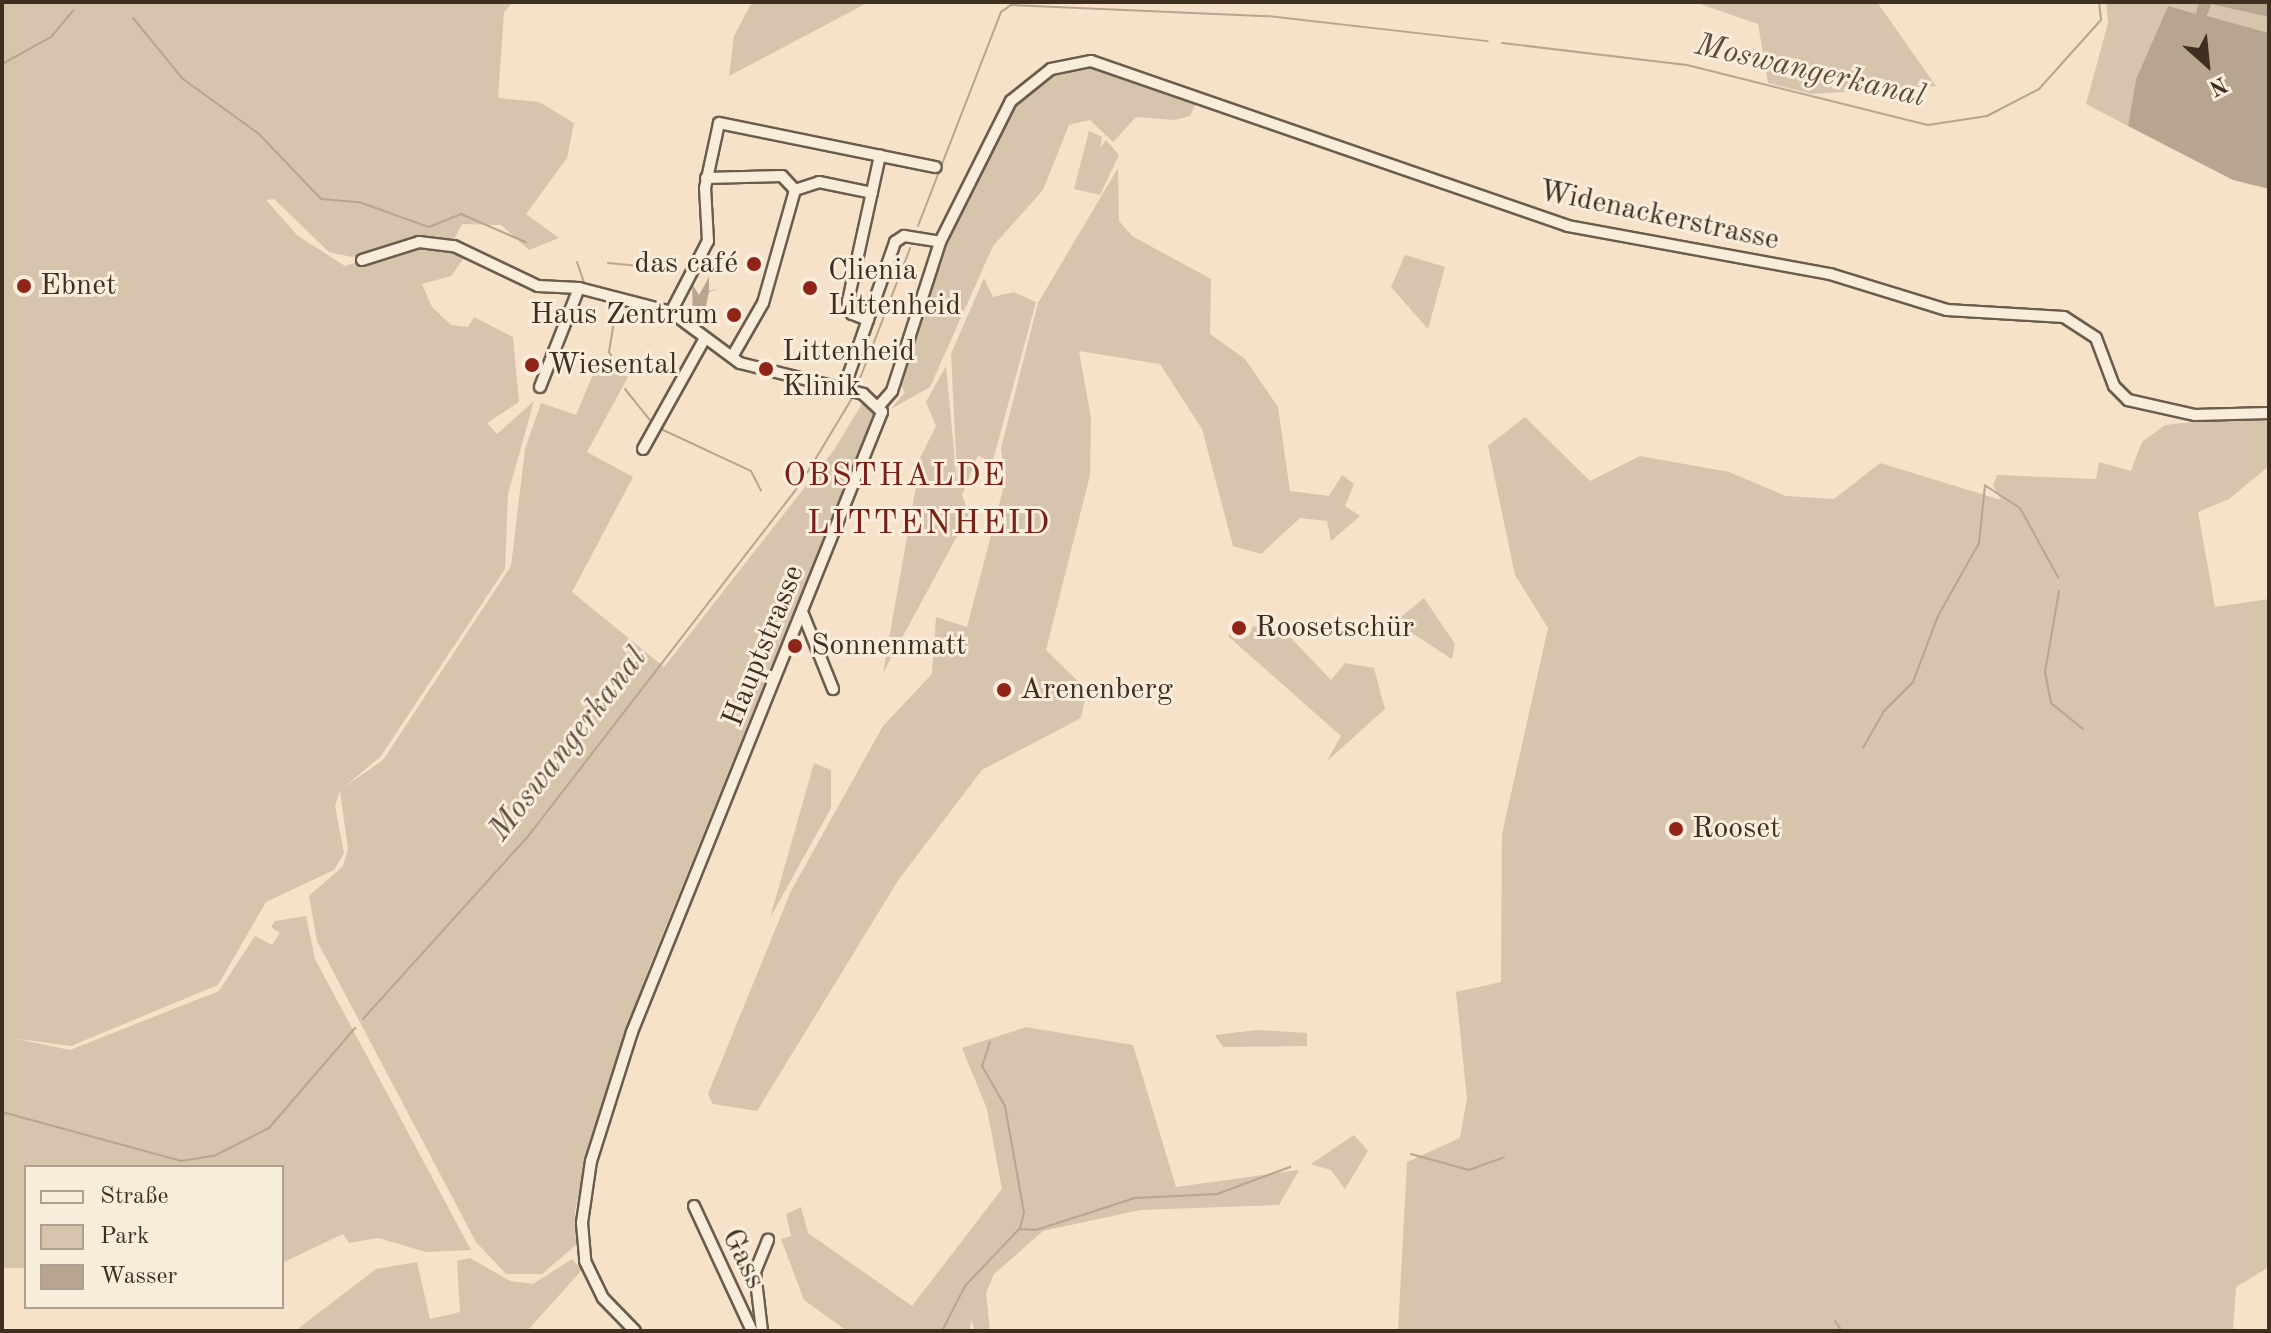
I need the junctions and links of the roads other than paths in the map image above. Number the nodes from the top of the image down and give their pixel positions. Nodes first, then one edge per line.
1 (880, 155) junction
2 (936, 167) dead end
3 (706, 178) junction
4 (795, 190) junction
5 (872, 193) junction
6 (940, 242) junction
7 (362, 260) dead end
8 (579, 288) junction
9 (671, 312) junction
10 (868, 320) junction
11 (705, 338) junction
12 (732, 357) junction
13 (540, 387) dead end
14 (846, 388) junction
15 (879, 406) junction
16 (2269, 413) edge
17 (643, 449) dead end
18 (803, 614) junction
19 (833, 689) dead end
20 (694, 1206) dead end
21 (768, 1240) dead end
22 (635, 1331) edge
23 (752, 1331) edge
24 (762, 1331) edge

1 - 2 street
1 - 3 street
1 - 5 street
3 - 4 street
3 - 9 street
4 - 5 street
4 - 12 street
5 - 10 street
6 - 10 street
6 - 15 street, Hauptstrasse
6 - 16 street, Widenackerstrasse
7 - 8 street
8 - 9 street
8 - 13 street
9 - 11 street
10 - 14 street
11 - 12 street
11 - 17 street
12 - 14 street
14 - 15 street
15 - 18 street, Hauptstrasse
18 - 19 street
18 - 22 street, Hauptstrasse
20 - 23 street, Gass
21 - 24 street

